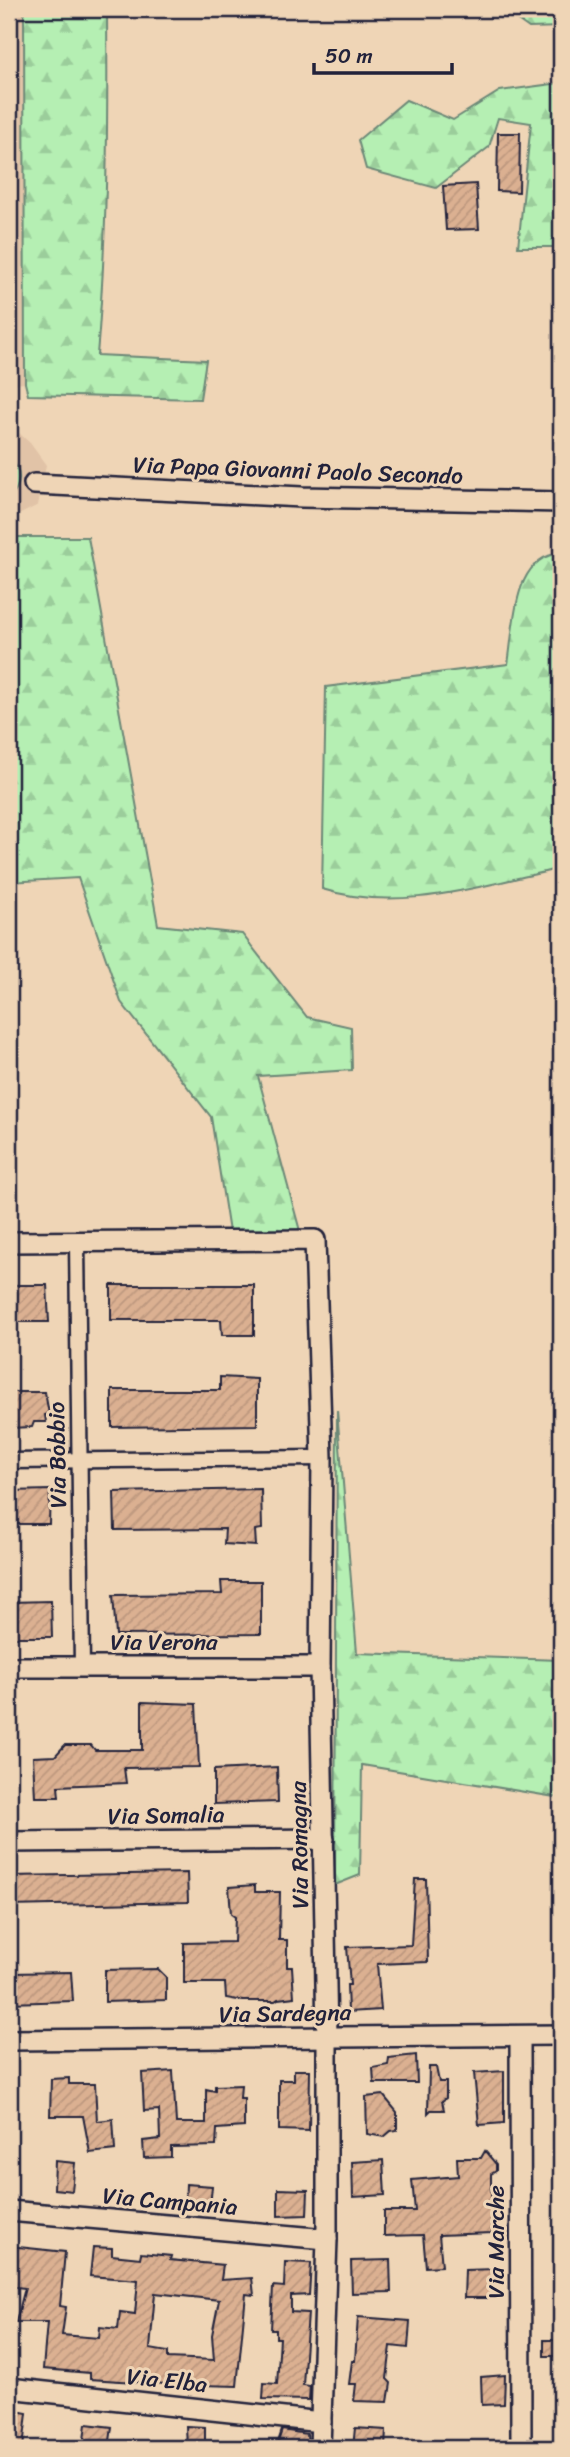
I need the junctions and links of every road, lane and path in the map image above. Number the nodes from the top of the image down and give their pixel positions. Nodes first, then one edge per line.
1 (34, 484) dead end
2 (561, 502) edge
3 (9, 1242) edge
4 (77, 1242) junction
5 (322, 1458) junction
6 (9, 1461) edge
7 (79, 1461) junction
8 (9, 1667) edge
9 (82, 1667) junction
10 (320, 1667) junction
11 (324, 1839) junction
12 (9, 1842) edge
13 (327, 2027) junction
14 (561, 2035) edge
15 (520, 2036) junction
16 (9, 2040) edge
17 (9, 2211) edge
18 (327, 2239) junction
19 (9, 2388) edge
20 (320, 2422) junction
21 (320, 2448) edge
22 (521, 2448) edge

1 - 2 street, Via Papa Giovanni Paolo Secondo
3 - 4 street
4 - 5 street, Via Romagna
4 - 7 street, Via Bobbio
5 - 7 street
5 - 10 street, Via Romagna
6 - 7 street
7 - 9 street, Via Bobbio
8 - 9 street, Via Verona
9 - 10 street, Via Verona
10 - 11 street, Via Romagna
11 - 12 street, Via Somalia
11 - 13 street, Via Romagna
13 - 15 street, Via Sardegna
13 - 16 street, Via Sardegna
13 - 18 street, Via Romagna
14 - 15 street, Via Sardegna
15 - 22 street, Via Marche
17 - 18 street, Via Campania
18 - 20 street, Via Romagna
19 - 20 street, Via Elba
20 - 21 street, Via Romagna

